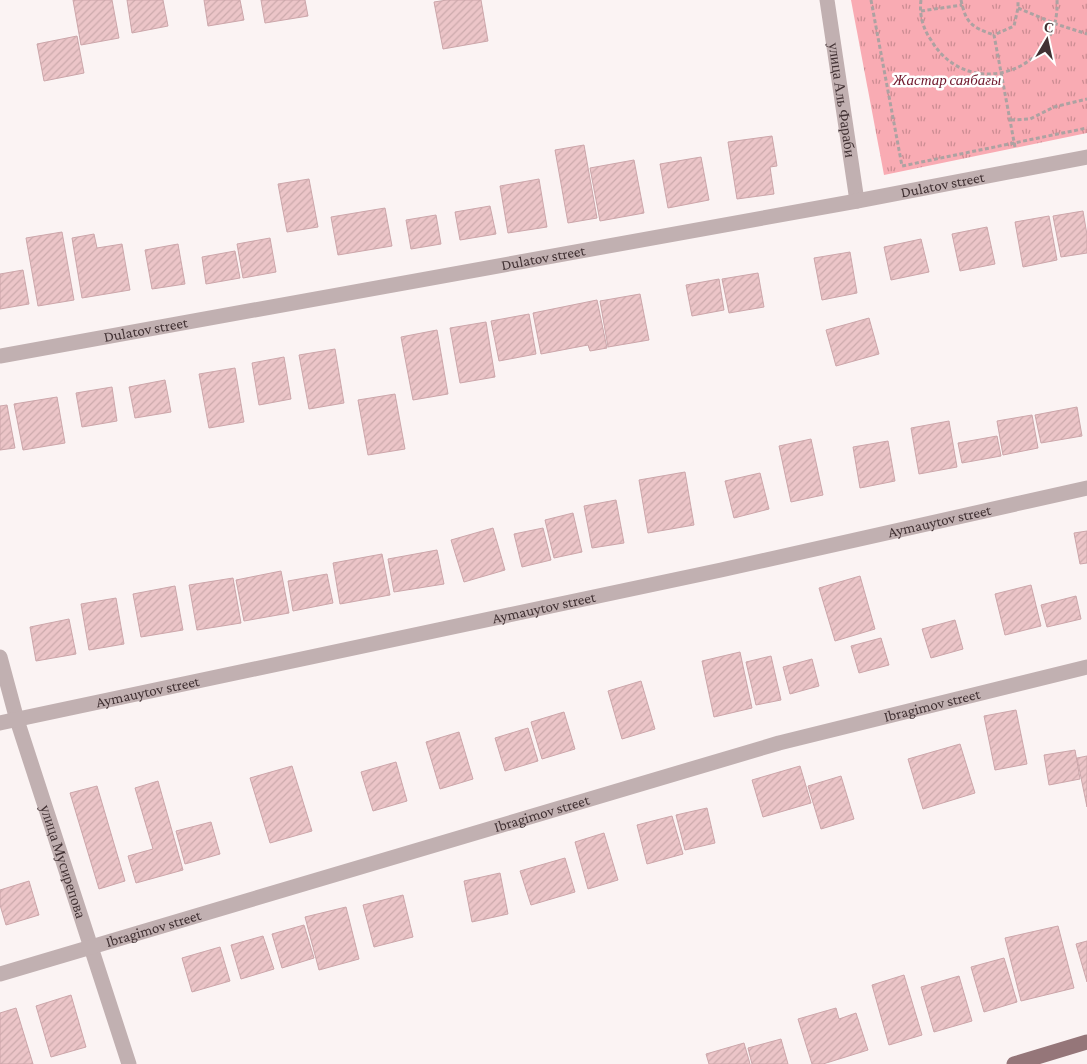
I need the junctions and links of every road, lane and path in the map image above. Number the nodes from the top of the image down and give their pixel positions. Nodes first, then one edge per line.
1 (827, 0) edge
2 (871, 0) edge
3 (921, 0) edge
4 (961, 0) edge
5 (1018, 0) edge
6 (1057, 0) edge
7 (962, 5) junction
8 (1018, 8) junction
9 (921, 11) junction
10 (1056, 24) junction
11 (1087, 34) edge
12 (994, 35) junction
13 (1002, 73) junction
14 (1087, 98) edge
15 (1011, 120) junction
16 (1087, 128) edge
17 (1014, 142) junction
18 (1015, 147) dead end
19 (1087, 157) edge
20 (857, 202) junction
21 (0, 356) edge
22 (1087, 488) edge
23 (0, 657) edge
24 (1087, 667) edge
25 (16, 720) junction
26 (0, 723) edge
27 (90, 947) junction
28 (0, 974) edge
29 (1087, 1042) edge
30 (129, 1064) edge
31 (1014, 1064) edge

1 - 20 street, улица Аль Фараби
2 - 17 path
3 - 9 path
4 - 7 path
5 - 8 path
6 - 10 path
7 - 9 path
7 - 12 path
8 - 10 path
8 - 12 path
9 - 13 path
10 - 11 path
10 - 13 path
12 - 13 path
13 - 15 path
14 - 15 path
15 - 17 path
16 - 17 path
17 - 18 path
19 - 20 street, Dulatov street
20 - 21 street, Dulatov street
22 - 25 street, Aymauytov street
23 - 25 street, улица Мусирепова
24 - 27 street, Ibragimov street
25 - 26 street, Aymauytov street
25 - 27 street, улица Мусирепова
27 - 28 street, Ibragimov street
27 - 30 street, улица Мусирепова
29 - 31 main road

